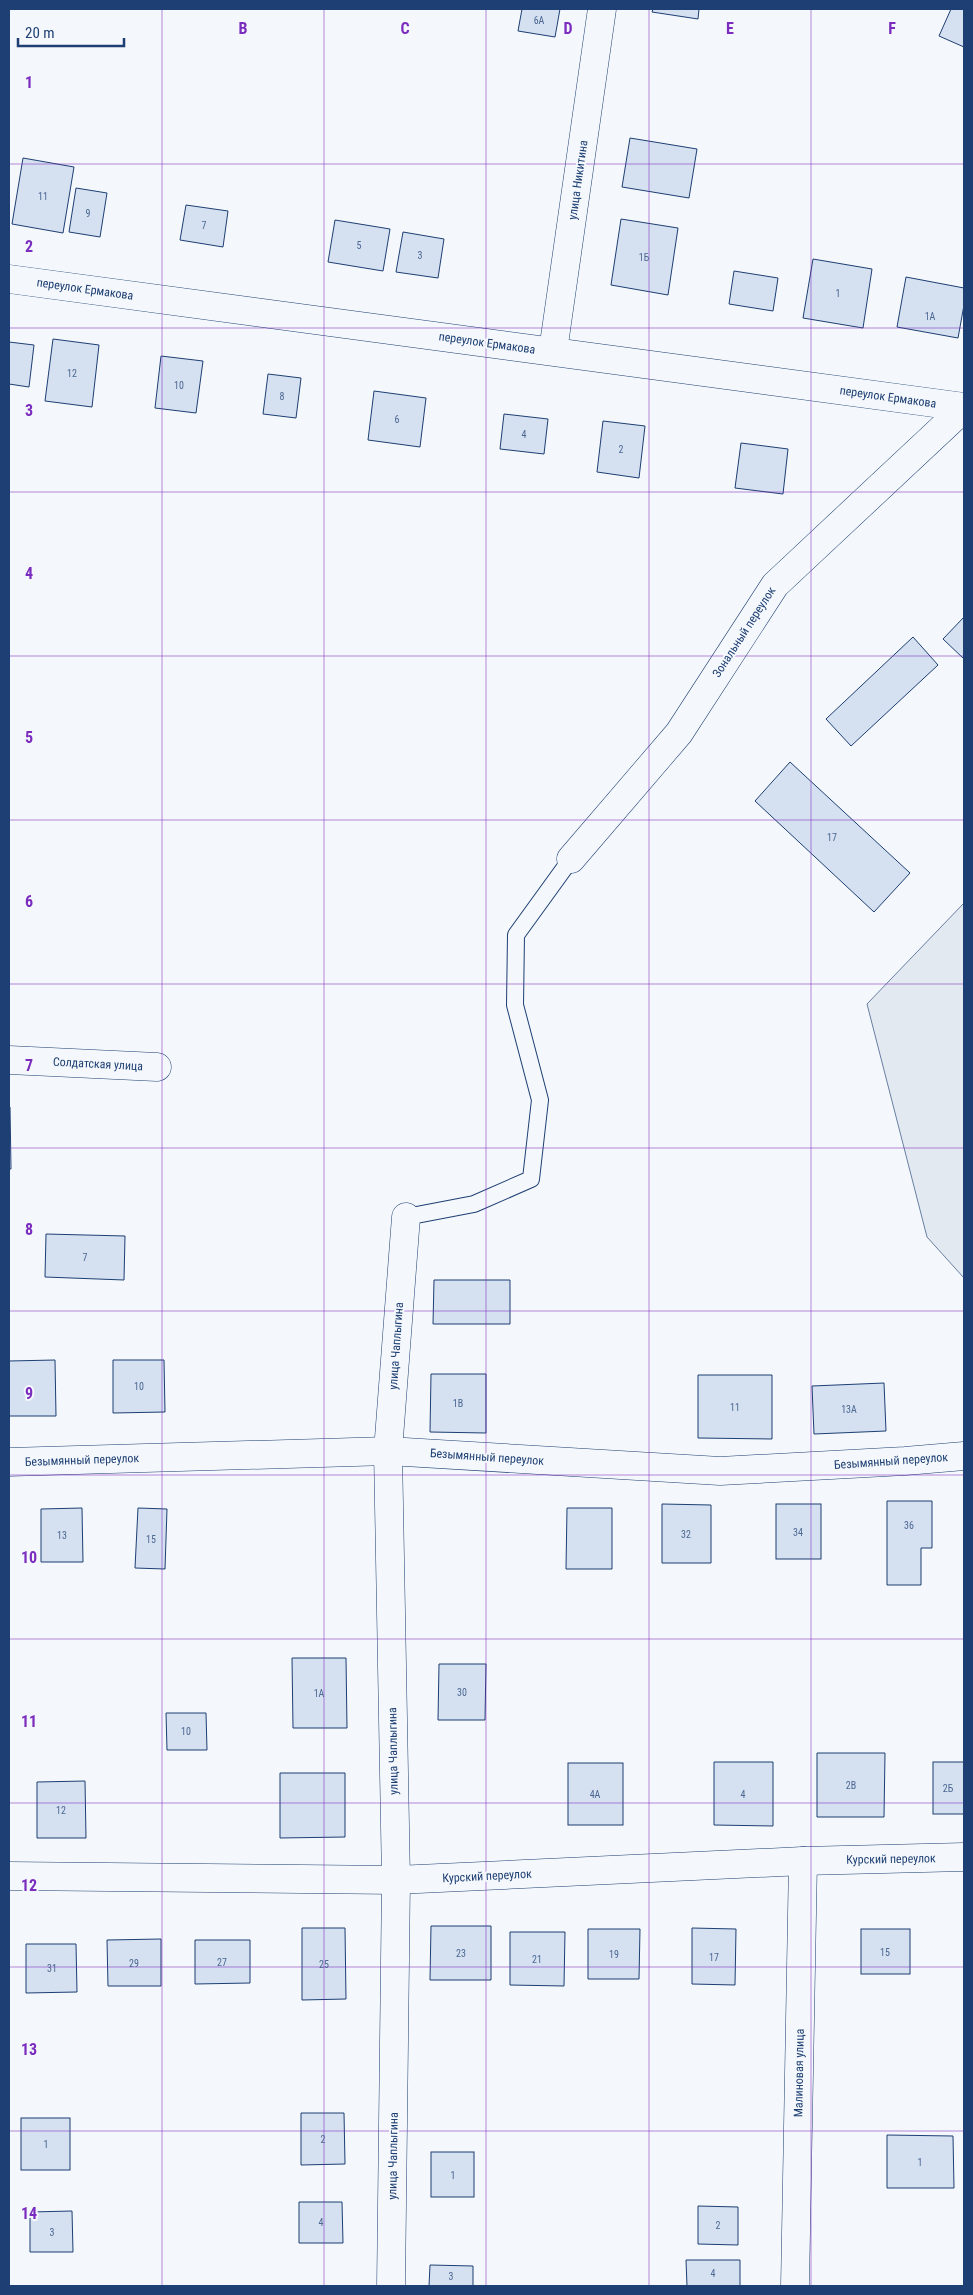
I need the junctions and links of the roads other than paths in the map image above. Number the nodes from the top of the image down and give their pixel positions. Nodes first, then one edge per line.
1 (602, 9) edge
2 (9, 279) edge
3 (553, 351) junction
4 (964, 408) edge
5 (571, 859) joint
6 (9, 1060) edge
7 (158, 1067) dead end
8 (406, 1216) joint
9 (388, 1451) junction
10 (964, 1456) edge
11 (9, 1462) edge
12 (964, 1857) edge
13 (803, 1860) junction
14 (9, 1876) edge
15 (396, 1880) junction
16 (391, 2286) edge
17 (795, 2286) edge

1 - 3 street, улица Никитина
2 - 3 street, переулок Ермакова
3 - 4 street, переулок Ермакова
4 - 5 street, Зональный переулок
5 - 8 lane
6 - 7 street, Солдатская улица
8 - 9 street, улица Чаплыгина
9 - 10 street, Безымянный переулок
9 - 11 street, Безымянный переулок
9 - 15 street, улица Чаплыгина
12 - 13 street, Курский переулок
13 - 15 street, Курский переулок
13 - 17 street, Малиновая улица
14 - 15 street, Курский переулок
15 - 16 street, улица Чаплыгина

